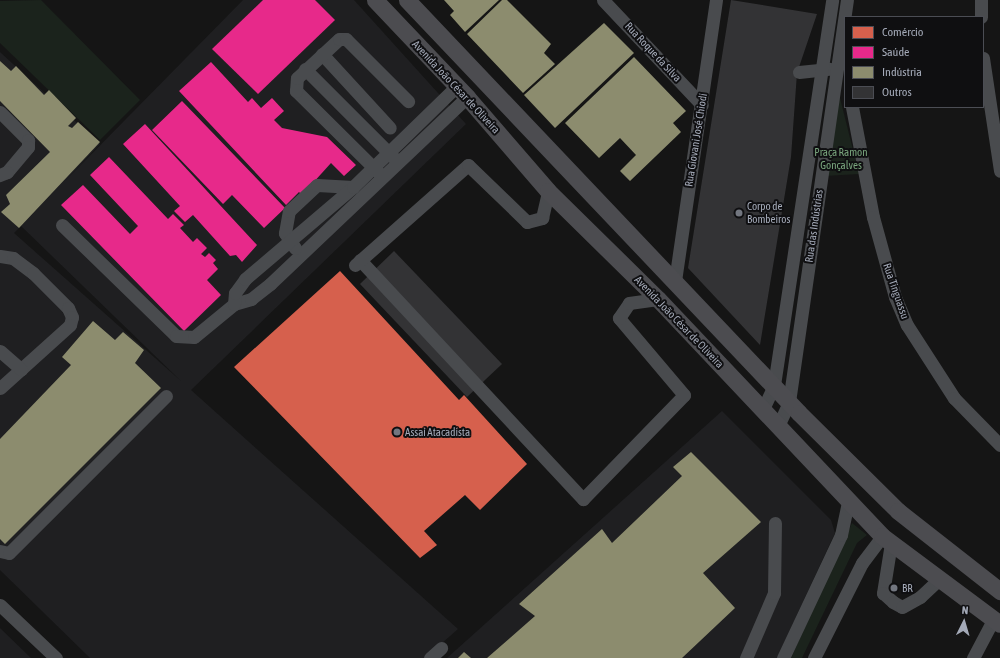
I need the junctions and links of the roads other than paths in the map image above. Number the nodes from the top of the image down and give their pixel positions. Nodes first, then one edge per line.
1 (375, 0) edge
2 (407, 0) edge
3 (603, 0) edge
4 (716, 0) edge
5 (832, 0) edge
6 (847, 0) edge
7 (981, 0) edge
8 (846, 16) edge
9 (981, 16) edge
10 (844, 36) edge
11 (322, 54) junction
12 (984, 65) edge
13 (820, 68) junction
14 (305, 69) junction
15 (798, 72) dead end
16 (841, 73) edge
17 (462, 92) junction
18 (408, 101) dead end
19 (702, 105) junction
20 (852, 108) edge
21 (0, 112) edge
22 (390, 128) dead end
23 (388, 153) junction
24 (400, 163) junction
25 (373, 168) junction
26 (1000, 171) edge
27 (0, 175) edge
28 (384, 178) junction
29 (353, 187) junction
30 (548, 191) junction
31 (62, 225) dead end
32 (290, 243) junction
33 (300, 254) junction
34 (0, 256) edge
35 (675, 281) junction
36 (658, 299) junction
37 (234, 304) junction
38 (0, 351) edge
39 (21, 369) junction
40 (774, 386) junction
41 (0, 388) edge
42 (166, 396) dead end
43 (789, 402) junction
44 (763, 409) junction
45 (778, 426) junction
46 (1000, 445) edge
47 (848, 501) junction
48 (775, 523) dead end
49 (886, 540) junction
50 (0, 551) edge
51 (939, 579) junction
52 (1000, 591) edge
53 (0, 605) edge
54 (996, 622) edge
55 (441, 648) dead end
56 (56, 658) edge
57 (430, 658) edge
58 (746, 658) edge
59 (783, 658) edge
60 (814, 658) edge
61 (973, 658) edge

1 - 17 main road, Avenida João César de Oliveira
2 - 35 main road
3 - 19 street, Rua Roque da Silva
4 - 19 street, Rua Giovani José Chiodi
5 - 13 street, Rua das Indústrias
6 - 8 street, Rua das Indústrias
7 - 9 street
10 - 16 street, Rua das Indústrias
11 - 14 street
11 - 18 street
11 - 22 street
12 - 26 street
13 - 15 street
13 - 16 street
13 - 40 street, Rua das Indústrias
14 - 23 street
14 - 25 street
16 - 43 street, Rua das Indústrias
17 - 23 street
17 - 24 street
17 - 30 main road, Avenida João César de Oliveira
19 - 35 street, Rua Giovani José Chiodi
20 - 46 street, Rua Tinguassu
21 - 27 street
23 - 24 street
23 - 25 street
24 - 28 street
25 - 28 street
25 - 29 street
28 - 33 street
29 - 32 street
29 - 32 street
30 - 36 main road, Avenida João César de Oliveira
30 - 36 street
31 - 37 street
32 - 33 street
32 - 37 street
33 - 37 street
34 - 39 street
35 - 40 main road
36 - 44 main road, Avenida João César de Oliveira
38 - 39 street
39 - 41 street
40 - 43 main road
40 - 44 street, Rua das Indústrias
42 - 50 street
43 - 45 street, Rua das Indústrias
43 - 52 main road
44 - 45 main road, Avenida João César de Oliveira
45 - 47 main road, Avenida João César de Oliveira
47 - 49 main road, Avenida João César de Oliveira
47 - 59 street
48 - 58 street
49 - 51 main road, Avenida João César de Oliveira
49 - 51 street
49 - 60 street
51 - 54 main road, Avenida João César de Oliveira
53 - 56 street
54 - 61 street
55 - 57 street

